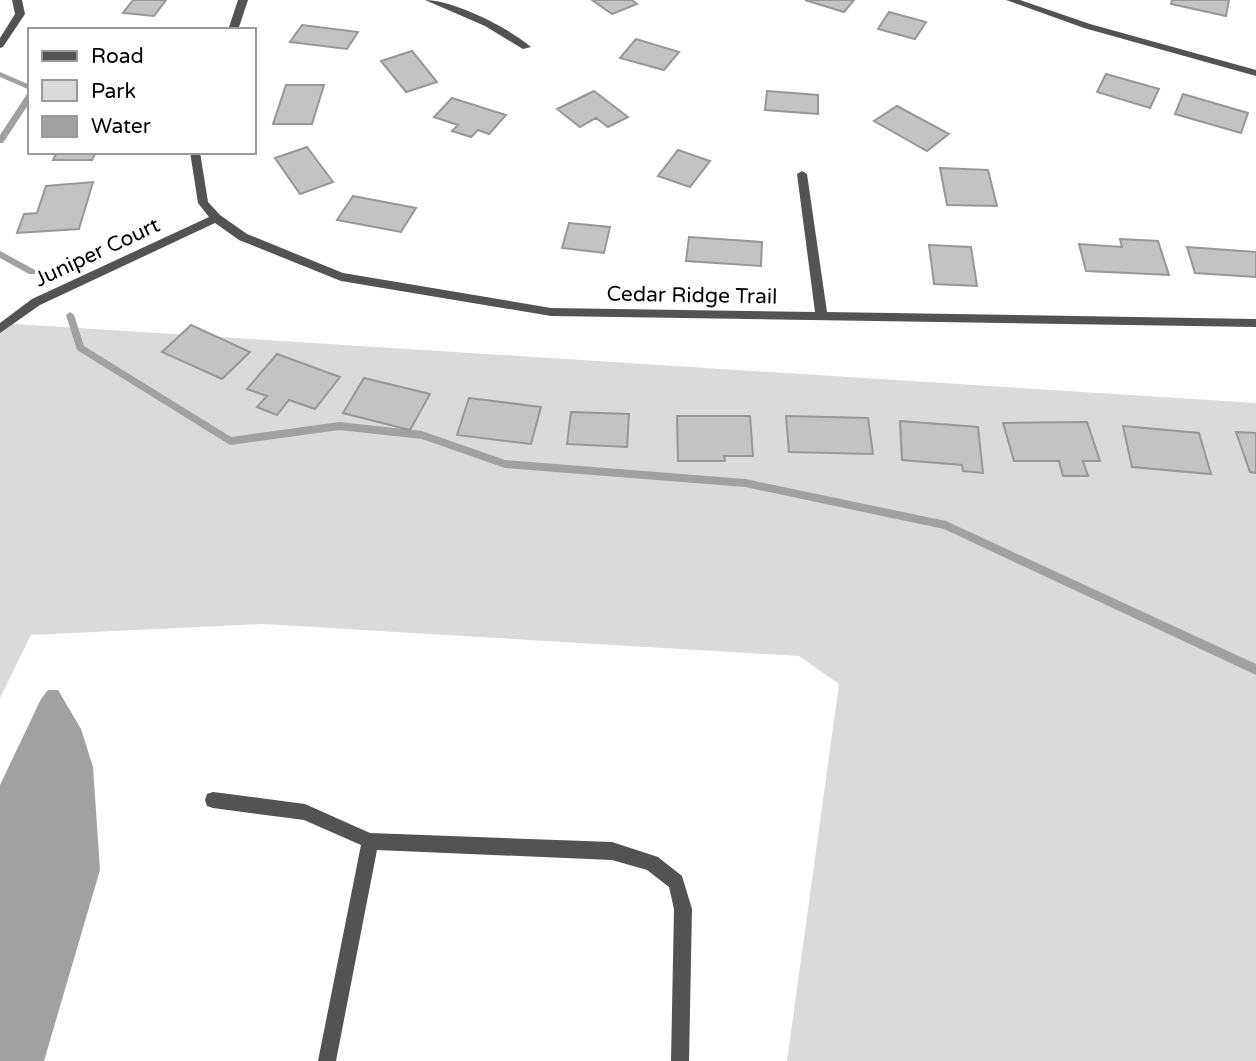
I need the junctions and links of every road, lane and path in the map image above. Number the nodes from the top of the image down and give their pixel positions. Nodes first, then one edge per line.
1 (17, 0) edge
2 (243, 0) edge
3 (430, 0) edge
4 (1011, 0) edge
5 (234, 28) edge
6 (0, 46) edge
7 (526, 47) dead end
8 (1256, 73) edge
9 (195, 154) edge
10 (802, 174) dead end
11 (216, 218) junction
12 (821, 315) junction
13 (1256, 323) edge
14 (0, 329) edge
15 (213, 800) dead end
16 (370, 841) junction
17 (327, 1061) edge
18 (680, 1061) edge

1 - 6 street
2 - 5 street
3 - 7 street
4 - 8 street
9 - 11 street, Cedar Ridge Trail
10 - 12 street
11 - 12 street, Cedar Ridge Trail
11 - 14 street, Juniper Court
12 - 13 street, Cedar Ridge Trail
15 - 16 street
16 - 17 street
16 - 18 street

